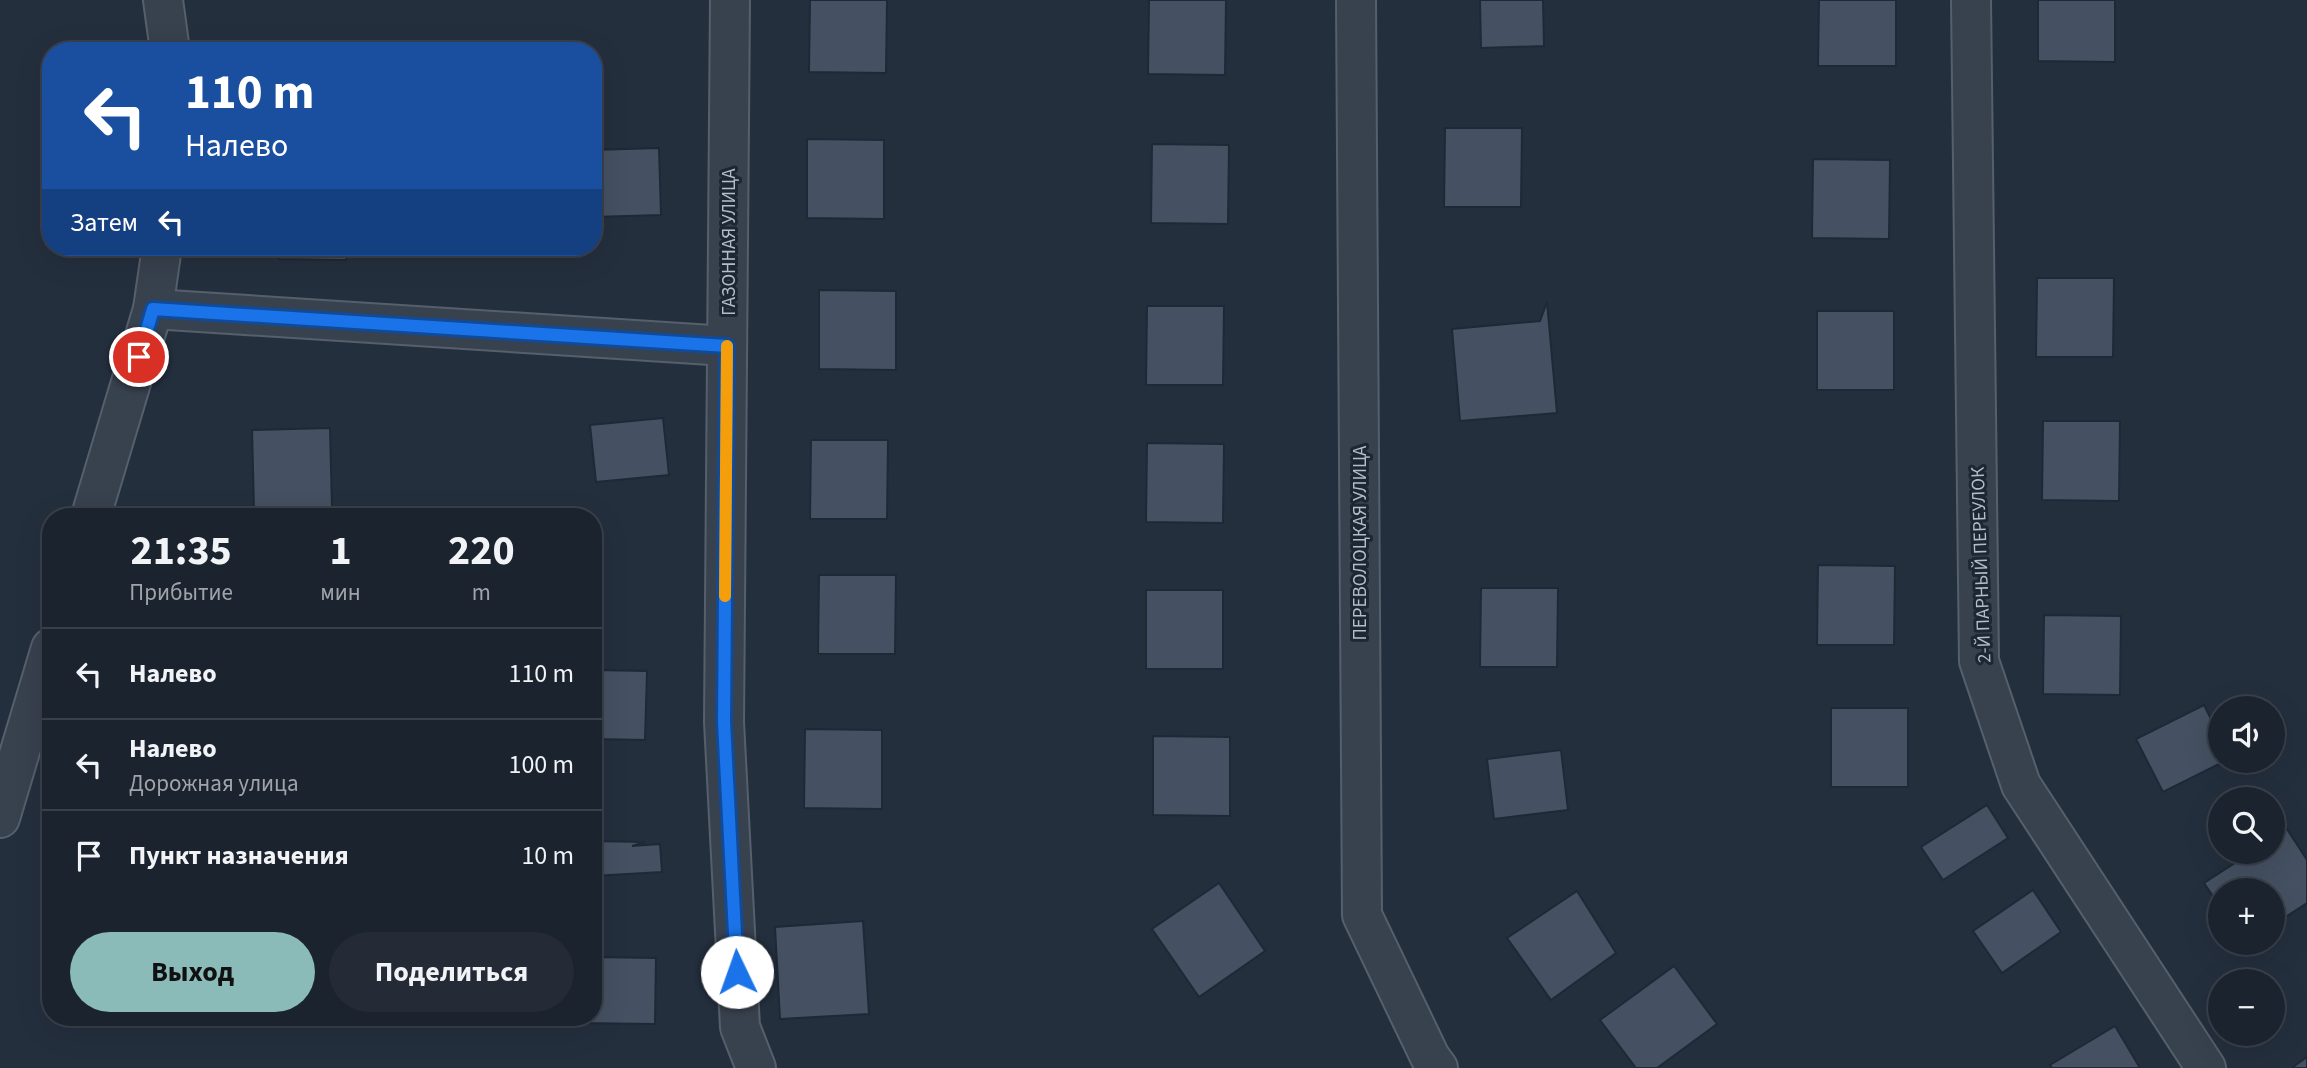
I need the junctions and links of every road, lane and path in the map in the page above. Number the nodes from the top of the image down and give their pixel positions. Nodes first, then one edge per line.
1 (163, 0) edge
2 (730, 0) edge
3 (1356, 0) edge
4 (1971, 0) edge
5 (169, 42) edge
6 (161, 256) edge
7 (153, 309) junction
8 (727, 346) junction
9 (93, 508) edge
10 (42, 667) edge
11 (13, 728) edge
12 (0, 818) edge
13 (756, 1068) edge
14 (1438, 1068) edge
15 (2206, 1068) edge

1 - 5 street
2 - 8 street, ГАЗОННАЯ УЛИЦА
3 - 14 street, ПЕРЕВОЛОЦКАЯ УЛИЦА
4 - 15 street, 2-Й ПАРНЫЙ ПЕРЕУЛОК
6 - 7 street
7 - 8 street
7 - 9 street
8 - 13 street, ГАЗОННАЯ УЛИЦА
10 - 11 street
11 - 12 street

